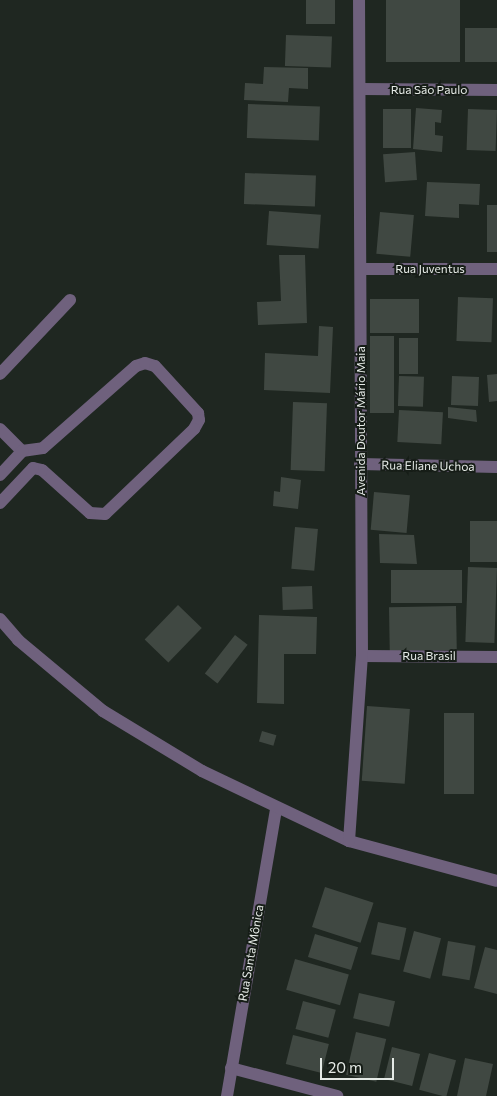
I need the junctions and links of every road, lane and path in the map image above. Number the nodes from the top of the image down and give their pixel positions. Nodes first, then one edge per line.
1 (359, 0) edge
2 (361, 89) junction
3 (497, 90) edge
4 (362, 269) junction
5 (497, 269) edge
6 (70, 300) dead end
7 (0, 374) edge
8 (0, 429) edge
9 (22, 450) junction
10 (360, 464) junction
11 (497, 467) edge
12 (0, 475) edge
13 (0, 503) edge
14 (0, 619) edge
15 (362, 656) junction
16 (497, 657) edge
17 (276, 809) junction
18 (349, 841) junction
19 (497, 881) edge
20 (231, 1068) junction
21 (227, 1096) edge
22 (337, 1096) edge

1 - 2 street, Avenida Doutor Mário Maia
2 - 3 street, Rua São Paulo
2 - 4 street, Avenida Doutor Mário Maia
4 - 5 street, Rua Juventus
4 - 10 street, Avenida Doutor Mário Maia
6 - 7 street
8 - 9 street
9 - 12 street
9 - 13 street
10 - 11 street, Rua Eliane Uchoa
10 - 15 street, Avenida Doutor Mário Maia
14 - 17 street
15 - 16 street, Rua Brasil
15 - 18 street, Avenida Doutor Mário Maia
17 - 18 street
17 - 20 street, Rua Santa Mônica
18 - 19 street
20 - 21 street, Rua Santa Mônica
20 - 22 street

